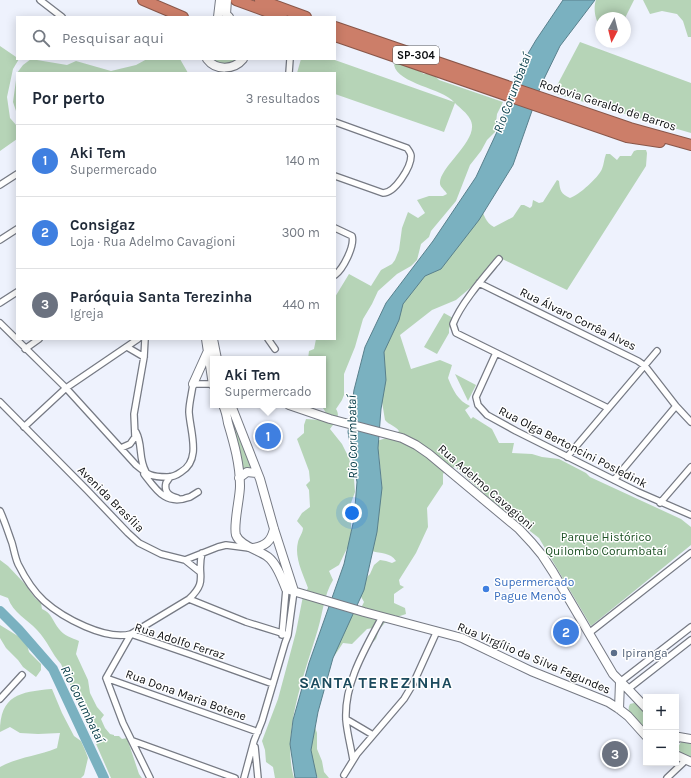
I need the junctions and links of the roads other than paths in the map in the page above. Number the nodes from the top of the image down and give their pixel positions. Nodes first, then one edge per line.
1 (40, 0) edge
2 (143, 0) edge
3 (220, 0) edge
4 (227, 0) edge
5 (236, 0) edge
6 (257, 4) edge
7 (164, 9) junction
8 (61, 16) edge
9 (172, 16) edge
10 (181, 16) edge
11 (218, 16) edge
12 (227, 16) edge
13 (280, 16) edge
14 (302, 16) edge
15 (336, 27) edge
16 (336, 36) edge
17 (206, 60) edge
18 (207, 60) edge
19 (290, 60) edge
20 (240, 62) edge
21 (212, 72) edge
22 (234, 72) edge
23 (289, 72) edge
24 (495, 87) junction
25 (336, 122) edge
26 (691, 146) edge
27 (16, 175) edge
28 (336, 176) edge
29 (0, 185) edge
30 (336, 228) edge
31 (16, 230) edge
32 (0, 240) edge
33 (499, 259) dead end
34 (336, 274) edge
35 (479, 283) junction
36 (16, 293) edge
37 (0, 303) edge
38 (0, 323) edge
39 (16, 340) edge
40 (16, 340) edge
41 (38, 340) edge
42 (137, 340) edge
43 (145, 340) edge
44 (206, 340) edge
45 (213, 340) edge
46 (269, 340) edge
47 (127, 347) junction
48 (25, 349) junction
49 (275, 349) dead end
50 (657, 351) dead end
51 (207, 352) junction
52 (496, 353) junction
53 (216, 356) edge
54 (144, 357) junction
55 (645, 366) junction
56 (210, 368) edge
57 (193, 384) junction
58 (210, 385) edge
59 (66, 388) junction
60 (0, 402) edge
61 (676, 406) junction
62 (225, 408) edge
63 (228, 408) edge
64 (232, 408) edge
65 (298, 408) edge
66 (608, 408) junction
67 (227, 419) junction
68 (691, 422) edge
69 (24, 427) junction
70 (136, 431) junction
71 (121, 448) junction
72 (566, 457) junction
73 (136, 465) junction
74 (691, 467) edge
75 (257, 473) junction
76 (149, 475) junction
77 (170, 477) junction
78 (239, 478) junction
79 (614, 480) junction
80 (198, 492) dead end
81 (190, 497) junction
82 (660, 503) junction
83 (0, 511) edge
84 (691, 515) edge
85 (274, 529) junction
86 (253, 548) junction
87 (202, 553) junction
88 (691, 553) edge
89 (185, 560) junction
90 (200, 572) junction
91 (290, 590) junction
92 (189, 599) junction
93 (382, 617) junction
94 (691, 627) edge
95 (437, 631) junction
96 (282, 632) junction
97 (590, 633) junction
98 (130, 634) junction
99 (288, 635) junction
100 (691, 640) edge
101 (285, 643) junction
102 (22, 675) dead end
103 (106, 678) junction
104 (620, 682) junction
105 (273, 684) junction
106 (628, 689) junction
107 (0, 698) edge
108 (643, 705) edge
109 (619, 709) junction
110 (346, 719) junction
111 (258, 732) junction
112 (643, 733) edge
113 (373, 735) junction
114 (679, 737) edge
115 (691, 739) edge
116 (133, 741) junction
117 (254, 741) junction
118 (679, 756) edge
119 (353, 760) junction
120 (689, 761) edge
121 (344, 775) dead end
122 (150, 778) edge
123 (235, 778) edge
124 (244, 778) edge
125 (258, 778) edge
126 (667, 778) edge

1 - 8 street
2 - 7 highway
3 - 11 street
4 - 12 street
5 - 6 highway
6 - 13 highway
6 - 14 highway
7 - 9 highway
7 - 10 highway
15 - 24 highway, Rodovia Geraldo de Barros / SP-304
16 - 24 highway, Rodovia Geraldo de Barros / SP-304
17 - 21 street
18 - 20 street
19 - 23 street
20 - 22 street
24 - 26 highway, Rodovia Geraldo de Barros / SP-304
25 - 28 street
27 - 29 street
30 - 34 street
31 - 32 street
33 - 35 street
35 - 52 street
35 - 55 street, Rua Álvaro Corrêa Alves
36 - 37 street
38 - 40 street
39 - 48 street
41 - 48 street
42 - 47 street
43 - 54 street
44 - 51 street
45 - 53 street
46 - 49 street
47 - 54 street
47 - 59 street
48 - 59 street
50 - 55 street
51 - 56 street
51 - 57 street
52 - 66 street
52 - 72 street, Rua Olga Bertoncini Posledink
54 - 70 street
55 - 61 street, Rua Álvaro Corrêa Alves
55 - 66 street
57 - 58 street
57 - 77 street
59 - 69 street
59 - 71 street
60 - 69 street, Avenida Brasília
61 - 68 street, Rua Álvaro Corrêa Alves
61 - 79 street
62 - 67 street
63 - 67 street
64 - 75 street
65 - 97 street, Rua Adelmo Cavagioni
66 - 72 street
67 - 78 street
69 - 89 street, Avenida Brasília
70 - 71 street
70 - 76 street
71 - 73 street
72 - 79 street, Rua Olga Bertoncini Posledink
73 - 76 street
73 - 81 street
74 - 82 street
75 - 78 street
75 - 85 street
76 - 77 street
77 - 81 street
78 - 86 street
79 - 82 street, Rua Olga Bertoncini Posledink
80 - 81 street
82 - 84 street, Rua Olga Bertoncini Posledink
83 - 98 street, Rua Adolfo Ferraz
85 - 86 street
85 - 91 street
86 - 87 street
86 - 91 street
87 - 89 street
87 - 90 street
88 - 97 street
89 - 90 street
90 - 92 street
91 - 93 street, Rua Virgílio da Silva Fagundes
91 - 96 street
91 - 99 street
92 - 96 street
92 - 98 street
93 - 95 street, Rua Virgílio da Silva Fagundes
93 - 110 street
94 - 104 street
95 - 109 street, Rua Virgílio da Silva Fagundes
95 - 113 street
96 - 99 street
96 - 101 street
97 - 104 street, Rua Adelmo Cavagioni
98 - 103 street
98 - 105 street, Rua Adolfo Ferraz
99 - 101 street
100 - 106 street
101 - 105 street
102 - 107 street
103 - 111 street, Rua Dona Maria Botene
103 - 116 street
104 - 106 street, Rua Adelmo Cavagioni
104 - 109 street
105 - 111 street
106 - 108 street, Rua Adelmo Cavagioni
109 - 112 street, Rua Virgílio da Silva Fagundes
110 - 113 street
110 - 119 street
111 - 117 street
113 - 119 street
114 - 115 street
116 - 122 street
116 - 123 street
117 - 124 street
117 - 125 street
118 - 120 street
119 - 121 street
120 - 126 street

